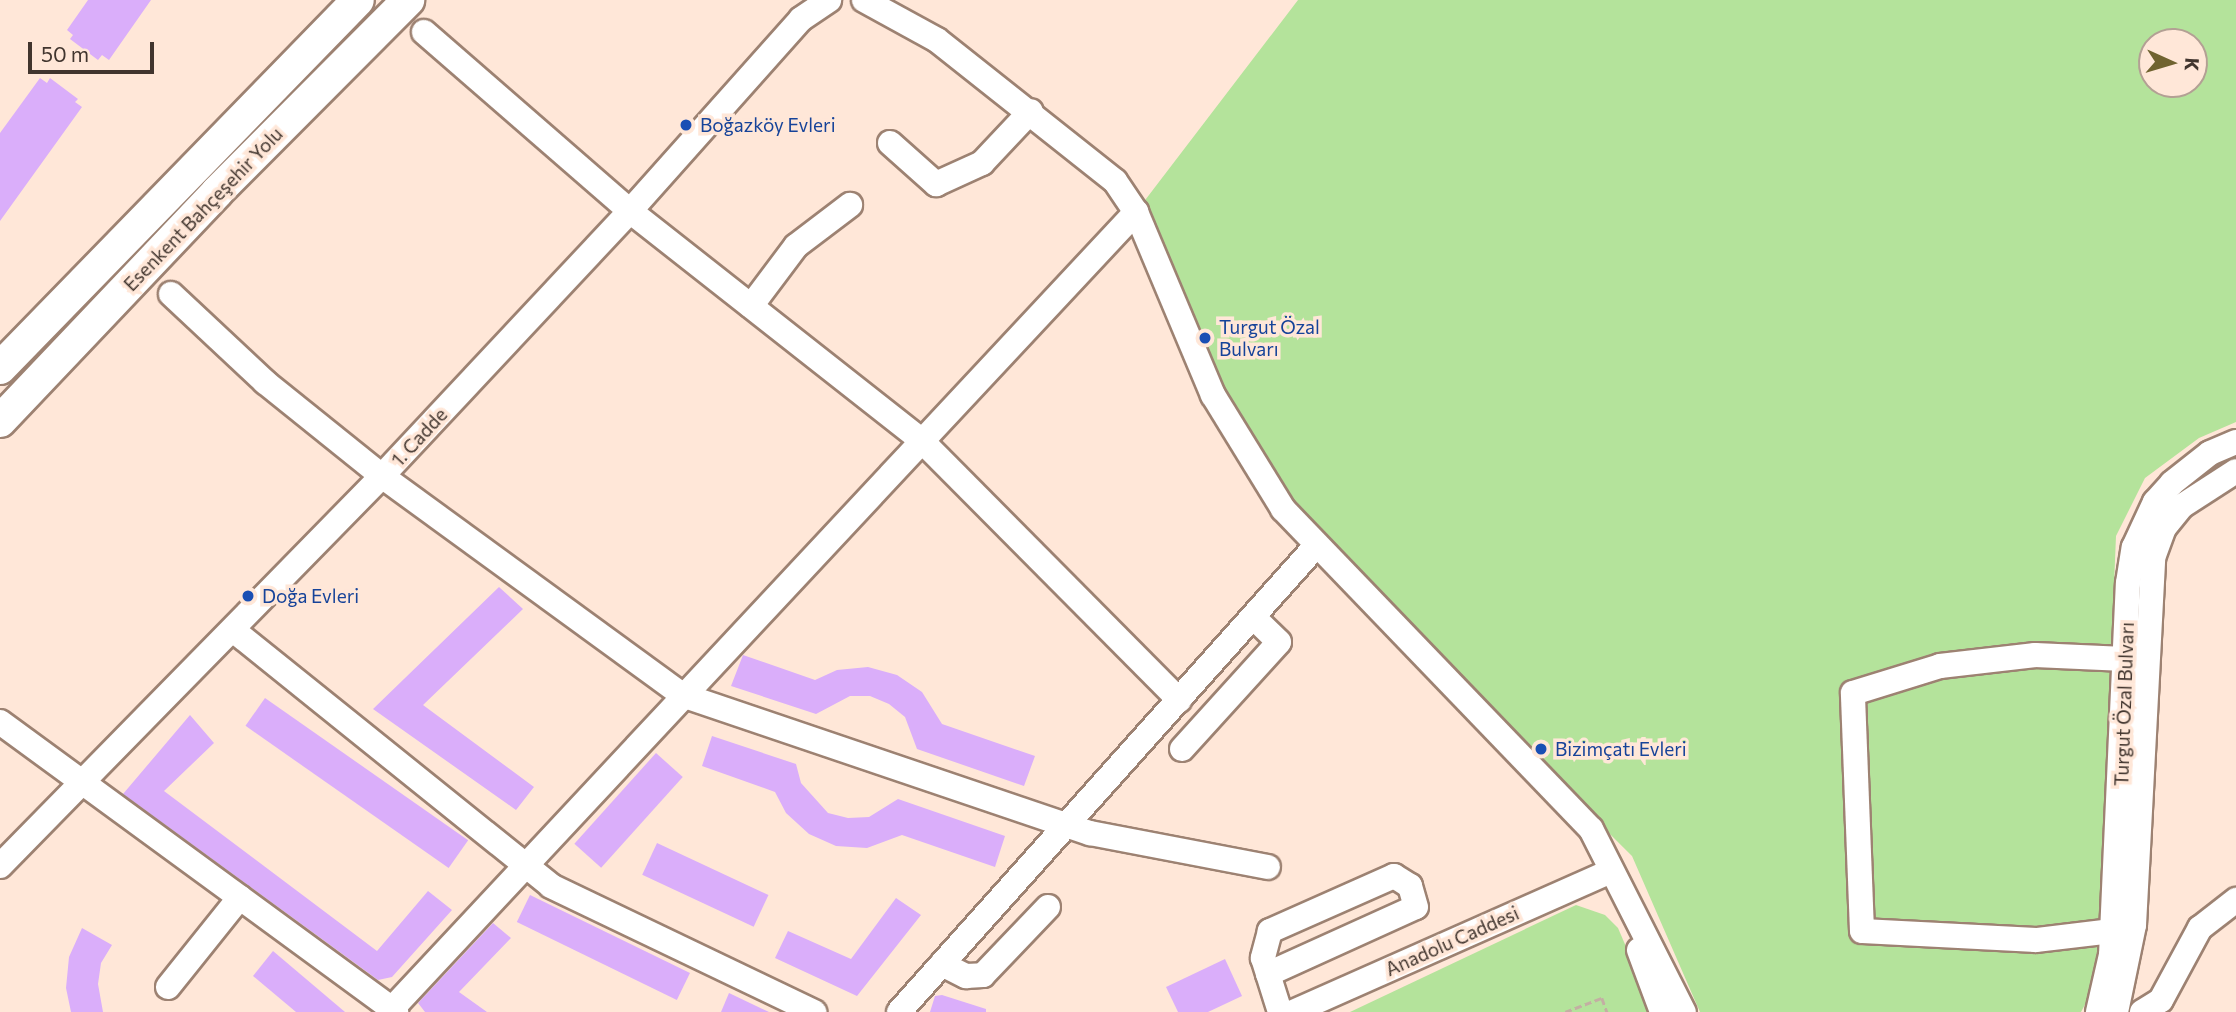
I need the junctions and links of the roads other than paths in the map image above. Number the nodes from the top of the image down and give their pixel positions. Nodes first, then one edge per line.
1 (358, 0) edge
2 (408, 0) edge
3 (829, 0) edge
4 (870, 2) edge
5 (424, 32) dead end
6 (1031, 111) junction
7 (890, 144) dead end
8 (850, 205) dead end
9 (631, 211) junction
10 (1136, 212) junction
11 (171, 294) dead end
12 (751, 306) junction
13 (0, 368) edge
14 (0, 421) edge
15 (920, 439) junction
16 (2236, 442) edge
17 (2236, 471) edge
18 (383, 476) junction
19 (1315, 547) junction
20 (1253, 617) junction
21 (233, 630) junction
22 (2125, 659) junction
23 (682, 695) junction
24 (1179, 700) junction
25 (0, 722) edge
26 (1182, 749) dead end
27 (85, 782) junction
28 (1064, 825) junction
29 (0, 866) edge
30 (524, 867) junction
31 (1268, 867) dead end
32 (1611, 871) junction
33 (240, 897) junction
34 (2236, 900) edge
35 (1048, 907) dead end
36 (2112, 931) junction
37 (942, 964) junction
38 (1268, 974) junction
39 (2116, 982) junction
40 (168, 987) dead end
41 (2166, 991) junction
42 (393, 1011) edge
43 (814, 1012) edge
44 (899, 1012) edge
45 (1280, 1012) edge
46 (1293, 1012) edge
47 (1662, 1012) edge
48 (1684, 1012) edge
49 (2098, 1012) edge
50 (2116, 1012) edge
51 (2142, 1012) edge

1 - 13 main road, Esenkent Bahçeşehir Yolu
2 - 14 main road, Esenkent Bahçeşehir Yolu
3 - 9 street, 1. Cadde
4 - 6 street
5 - 9 street
6 - 7 street
6 - 10 street
8 - 12 street
9 - 12 street
9 - 18 street, 1. Cadde
10 - 15 street
10 - 19 street
11 - 18 street
12 - 15 street
15 - 23 street
15 - 24 street
16 - 22 street, Turgut Özal Bulvarı
17 - 39 street, Turgut Özal Bulvarı
18 - 21 street, 1. Cadde
18 - 23 street
19 - 20 street
19 - 32 street
20 - 24 street
20 - 26 street
21 - 27 street, 1. Cadde
21 - 30 street
22 - 36 street, Turgut Özal Bulvarı
22 - 36 street
23 - 28 street
23 - 30 street
24 - 28 street
25 - 27 street
27 - 29 street, 1. Cadde
27 - 33 street
28 - 31 street
28 - 37 street
30 - 42 street
30 - 43 street
32 - 46 street, Anadolu Caddesi
32 - 47 street
32 - 48 street
33 - 40 street
33 - 42 street
34 - 41 street
35 - 37 street
36 - 39 street, Turgut Özal Bulvarı
37 - 44 street
38 - 38 street
38 - 45 street
39 - 41 street
39 - 49 street, Turgut Özal Bulvarı
39 - 50 street, Turgut Özal Bulvarı
41 - 51 street

